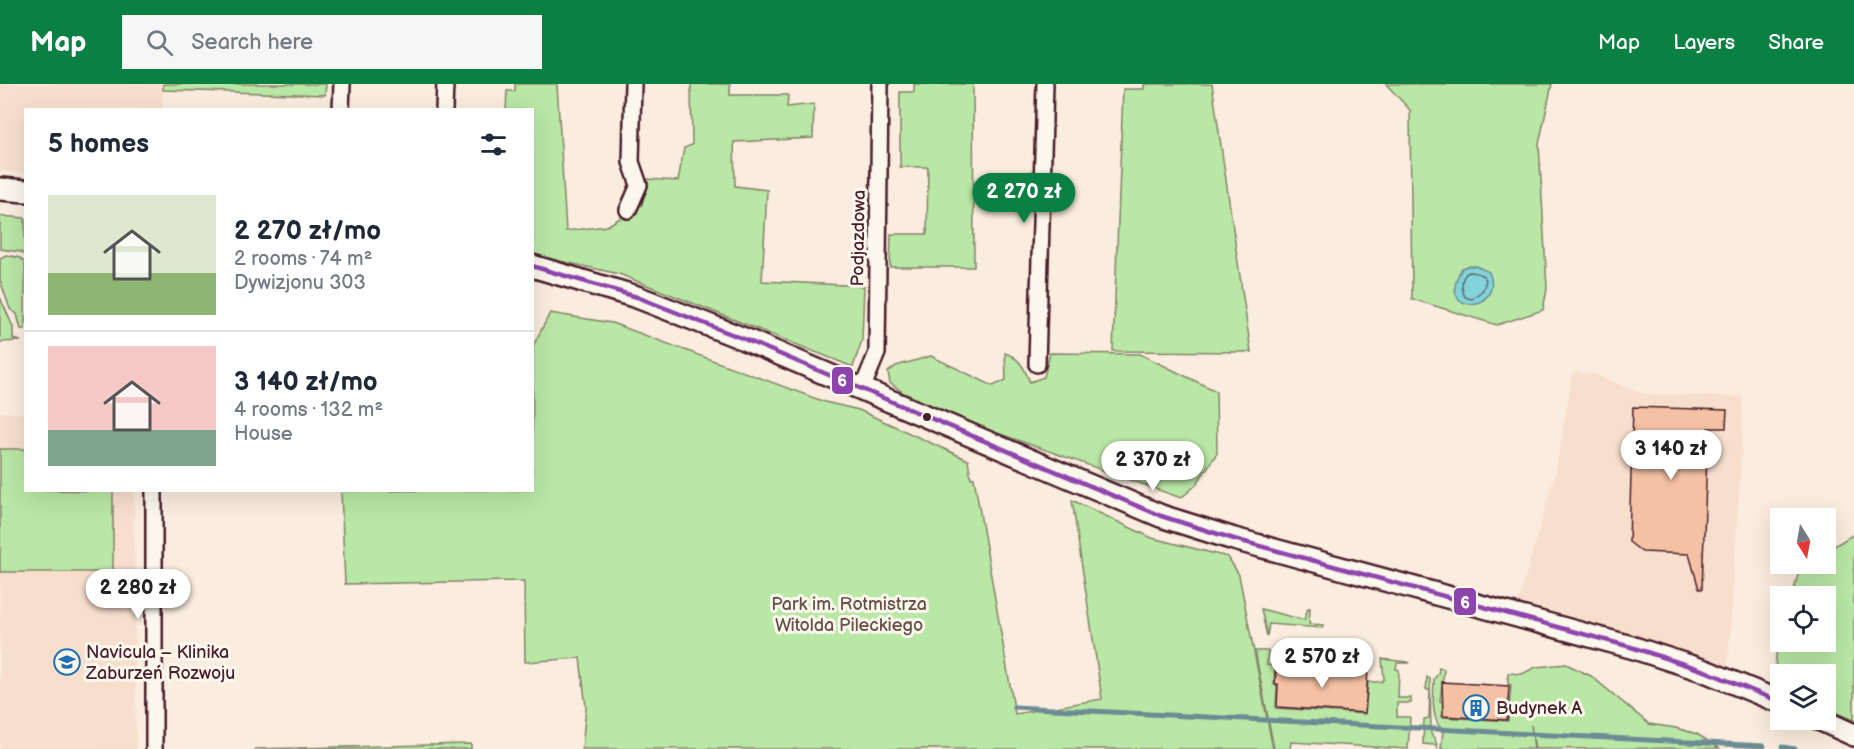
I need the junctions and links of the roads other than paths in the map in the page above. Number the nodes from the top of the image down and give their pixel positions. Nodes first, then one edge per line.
1 (342, 84) edge
2 (445, 84) edge
3 (633, 84) edge
4 (880, 84) edge
5 (1045, 84) edge
6 (341, 108) edge
7 (444, 108) edge
8 (0, 189) edge
9 (24, 191) edge
10 (628, 210) dead end
11 (534, 267) edge
12 (1037, 364) dead end
13 (862, 389) junction
14 (154, 492) edge
15 (1770, 698) edge
16 (1836, 727) edge
17 (1854, 735) edge
18 (154, 749) edge

1 - 6 street
2 - 7 street
3 - 10 street
4 - 13 street, Podjazdowa
5 - 12 street
8 - 9 street
11 - 13 street
13 - 15 street
14 - 18 street
16 - 17 street

